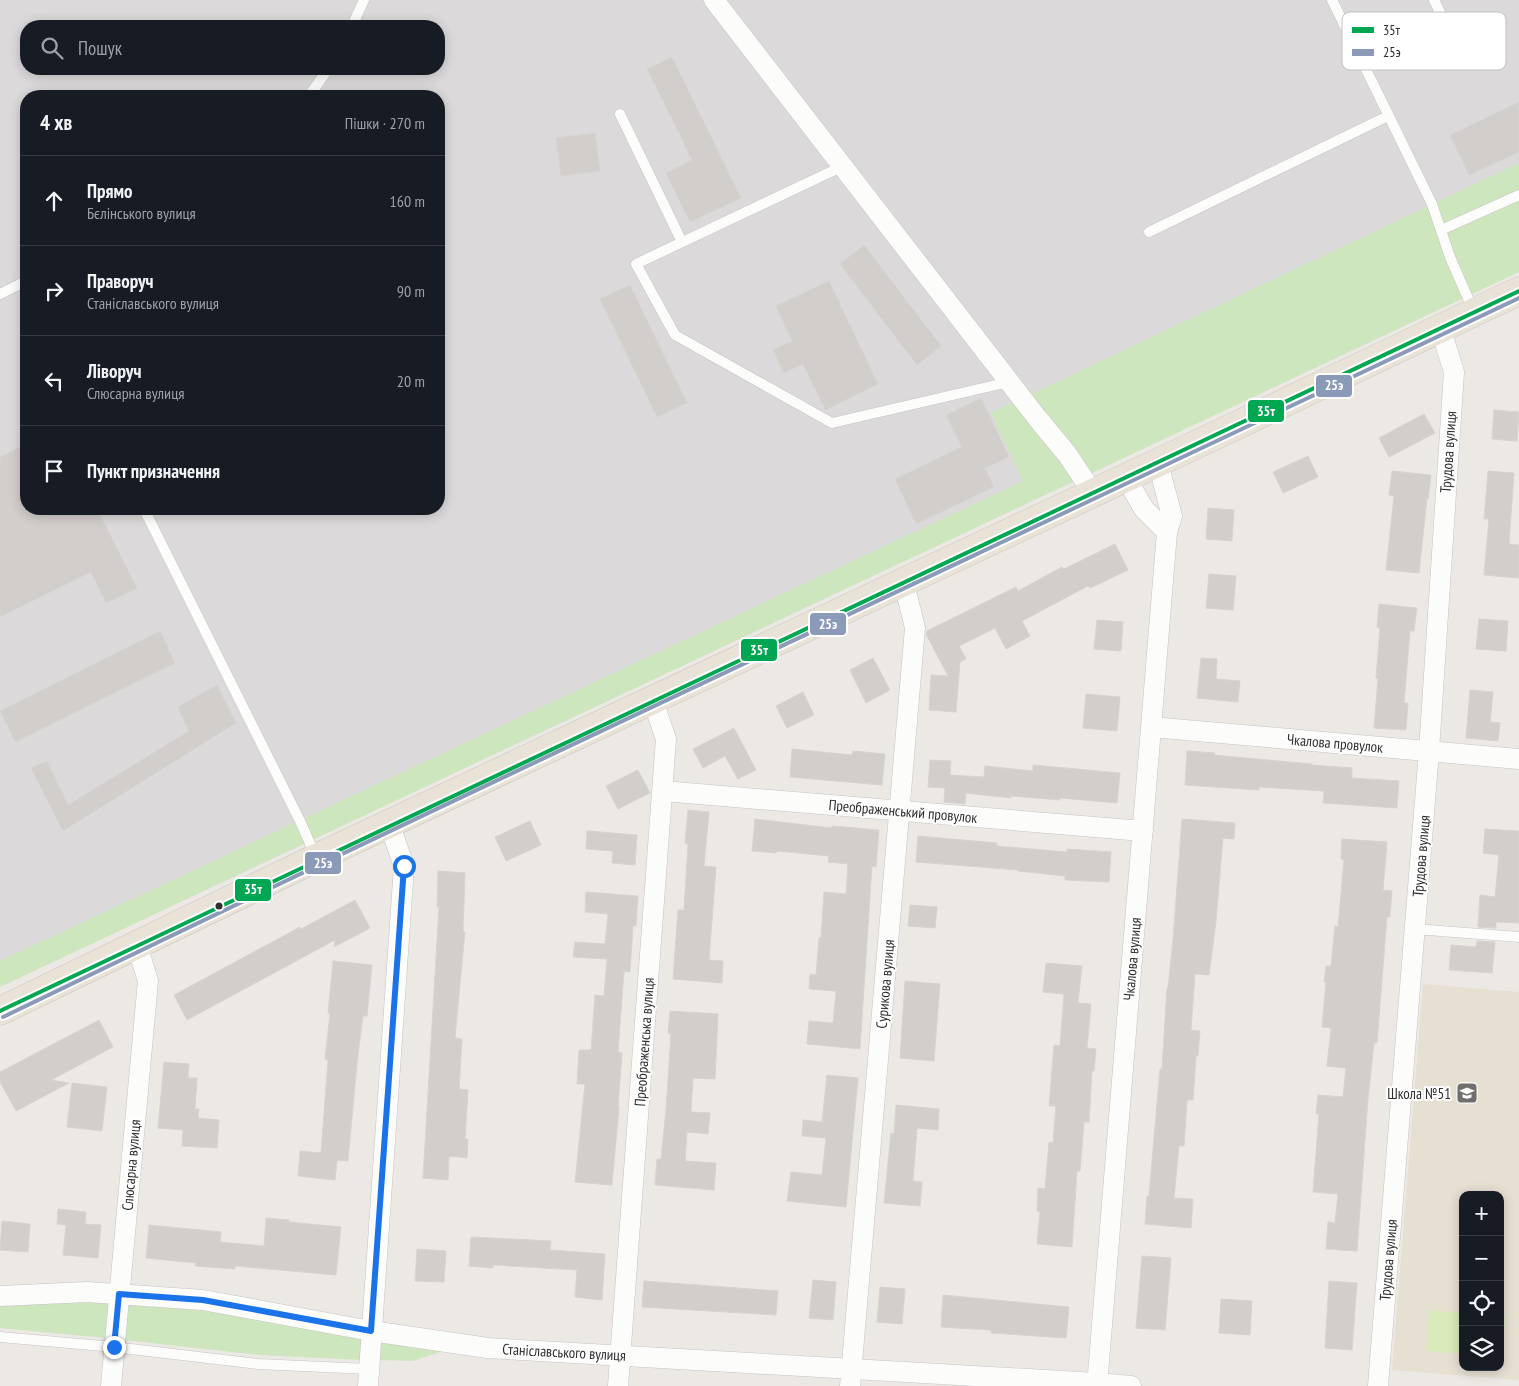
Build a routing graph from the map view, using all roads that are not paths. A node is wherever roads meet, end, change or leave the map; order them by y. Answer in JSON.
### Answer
{"nodes":[{"id":1,"x":364,"y":0,"type":"edge"},
{"id":2,"x":714,"y":0,"type":"edge"},
{"id":3,"x":1332,"y":0,"type":"edge"},
{"id":4,"x":1434,"y":0,"type":"edge"},
{"id":5,"x":1440,"y":12,"type":"edge"},
{"id":6,"x":355,"y":20,"type":"edge"},
{"id":7,"x":1342,"y":21,"type":"edge"},
{"id":8,"x":1366,"y":70,"type":"edge"},
{"id":9,"x":324,"y":75,"type":"edge"},
{"id":10,"x":313,"y":90,"type":"edge"},
{"id":11,"x":620,"y":114,"type":"dead end"},
{"id":12,"x":1388,"y":116,"type":"junction"},
{"id":13,"x":843,"y":166,"type":"junction"},
{"id":14,"x":1519,"y":195,"type":"edge"},
{"id":15,"x":1441,"y":230,"type":"junction"},
{"id":16,"x":1149,"y":232,"type":"dead end"},
{"id":17,"x":682,"y":242,"type":"junction"},
{"id":18,"x":20,"y":284,"type":"edge"},
{"id":19,"x":1519,"y":290,"type":"edge"},
{"id":20,"x":0,"y":294,"type":"edge"},
{"id":21,"x":1474,"y":312,"type":"junction"},
{"id":22,"x":1440,"y":327,"type":"junction"},
{"id":23,"x":1009,"y":382,"type":"junction"},
{"id":24,"x":1158,"y":463,"type":"junction"},
{"id":25,"x":1126,"y":478,"type":"junction"},
{"id":26,"x":1093,"y":493,"type":"junction"},
{"id":27,"x":147,"y":515,"type":"edge"},
{"id":28,"x":1167,"y":532,"type":"junction"},
{"id":29,"x":904,"y":583,"type":"junction"},
{"id":30,"x":653,"y":701,"type":"junction"},
{"id":31,"x":1151,"y":727,"type":"junction"},
{"id":32,"x":1429,"y":751,"type":"junction"},
{"id":33,"x":1519,"y":759,"type":"edge"},
{"id":34,"x":663,"y":791,"type":"junction"},
{"id":35,"x":900,"y":810,"type":"junction"},
{"id":36,"x":390,"y":823,"type":"junction"},
{"id":37,"x":1143,"y":831,"type":"junction"},
{"id":38,"x":316,"y":858,"type":"junction"},
{"id":39,"x":1415,"y":929,"type":"junction"},
{"id":40,"x":1519,"y":937,"type":"edge"},
{"id":41,"x":137,"y":945,"type":"junction"},
{"id":42,"x":0,"y":1011,"type":"edge"},
{"id":43,"x":119,"y":1294,"type":"junction"},
{"id":44,"x":0,"y":1296,"type":"edge"},
{"id":45,"x":371,"y":1331,"type":"junction"},
{"id":46,"x":0,"y":1337,"type":"edge"},
{"id":47,"x":114,"y":1347,"type":"junction"},
{"id":48,"x":620,"y":1355,"type":"junction"},
{"id":49,"x":368,"y":1377,"type":"edge"},
{"id":50,"x":851,"y":1378,"type":"edge"},
{"id":51,"x":1097,"y":1384,"type":"edge"},
{"id":52,"x":111,"y":1386,"type":"edge"},
{"id":53,"x":618,"y":1386,"type":"edge"},
{"id":54,"x":1131,"y":1386,"type":"edge"},
{"id":55,"x":1378,"y":1386,"type":"edge"}],
"edges":[{"from":1,"to":6,"type":"lane"},
{"from":2,"to":13,"type":"street"},
{"from":3,"to":7,"type":"lane"},
{"from":4,"to":5,"type":"lane"},
{"from":8,"to":12,"type":"lane"},
{"from":9,"to":10,"type":"lane"},
{"from":11,"to":17,"type":"lane"},
{"from":12,"to":15,"type":"lane"},
{"from":12,"to":16,"type":"lane"},
{"from":13,"to":17,"type":"lane"},
{"from":13,"to":23,"type":"street"},
{"from":14,"to":15,"type":"lane"},
{"from":15,"to":21,"type":"lane"},
{"from":17,"to":23,"type":"lane"},
{"from":18,"to":20,"type":"lane"},
{"from":19,"to":21,"type":"highway"},
{"from":21,"to":22,"type":"highway"},
{"from":22,"to":24,"type":"highway"},
{"from":22,"to":32,"type":"street","name":"Трудова вулиця"},
{"from":23,"to":26,"type":"street"},
{"from":24,"to":25,"type":"highway"},
{"from":24,"to":28,"type":"street","name":"Чкалова вулиця"},
{"from":25,"to":26,"type":"highway"},
{"from":25,"to":28,"type":"street"},
{"from":26,"to":29,"type":"highway"},
{"from":27,"to":38,"type":"lane"},
{"from":28,"to":31,"type":"street","name":"Чкалова вулиця"},
{"from":29,"to":30,"type":"highway"},
{"from":29,"to":35,"type":"street","name":"Сурикова вулиця"},
{"from":30,"to":34,"type":"street","name":"Преображенська вулиця"},
{"from":30,"to":36,"type":"highway"},
{"from":31,"to":32,"type":"street","name":"Чкалова провулок"},
{"from":31,"to":37,"type":"street","name":"Чкалова вулиця"},
{"from":32,"to":33,"type":"street","name":"Чкалова провулок"},
{"from":32,"to":39,"type":"street","name":"Трудова вулиця"},
{"from":34,"to":35,"type":"street","name":"Преображенський провулок"},
{"from":34,"to":48,"type":"street","name":"Преображенська вулиця"},
{"from":35,"to":37,"type":"street","name":"Преображенський провулок"},
{"from":35,"to":50,"type":"street","name":"Сурикова вулиця"},
{"from":36,"to":38,"type":"highway"},
{"from":36,"to":45,"type":"street"},
{"from":37,"to":51,"type":"street","name":"Чкалова вулиця"},
{"from":38,"to":41,"type":"highway"},
{"from":39,"to":40,"type":"lane"},
{"from":39,"to":55,"type":"street","name":"Трудова вулиця"},
{"from":41,"to":42,"type":"highway"},
{"from":41,"to":43,"type":"street","name":"Слюсарна вулиця"},
{"from":43,"to":44,"type":"street","name":"Станіславського вулиця"},
{"from":43,"to":45,"type":"street","name":"Станіславського вулиця"},
{"from":43,"to":47,"type":"street","name":"Слюсарна вулиця"},
{"from":45,"to":48,"type":"street","name":"Станіславського вулиця"},
{"from":45,"to":49,"type":"street"},
{"from":46,"to":47,"type":"lane"},
{"from":47,"to":49,"type":"lane"},
{"from":47,"to":52,"type":"street","name":"Слюсарна вулиця"},
{"from":48,"to":50,"type":"street","name":"Станіславського вулиця"},
{"from":48,"to":53,"type":"street","name":"Преображенська вулиця"},
{"from":50,"to":51,"type":"street","name":"Станіславського вулиця"},
{"from":51,"to":54,"type":"street","name":"Станіславського вулиця"}]}
